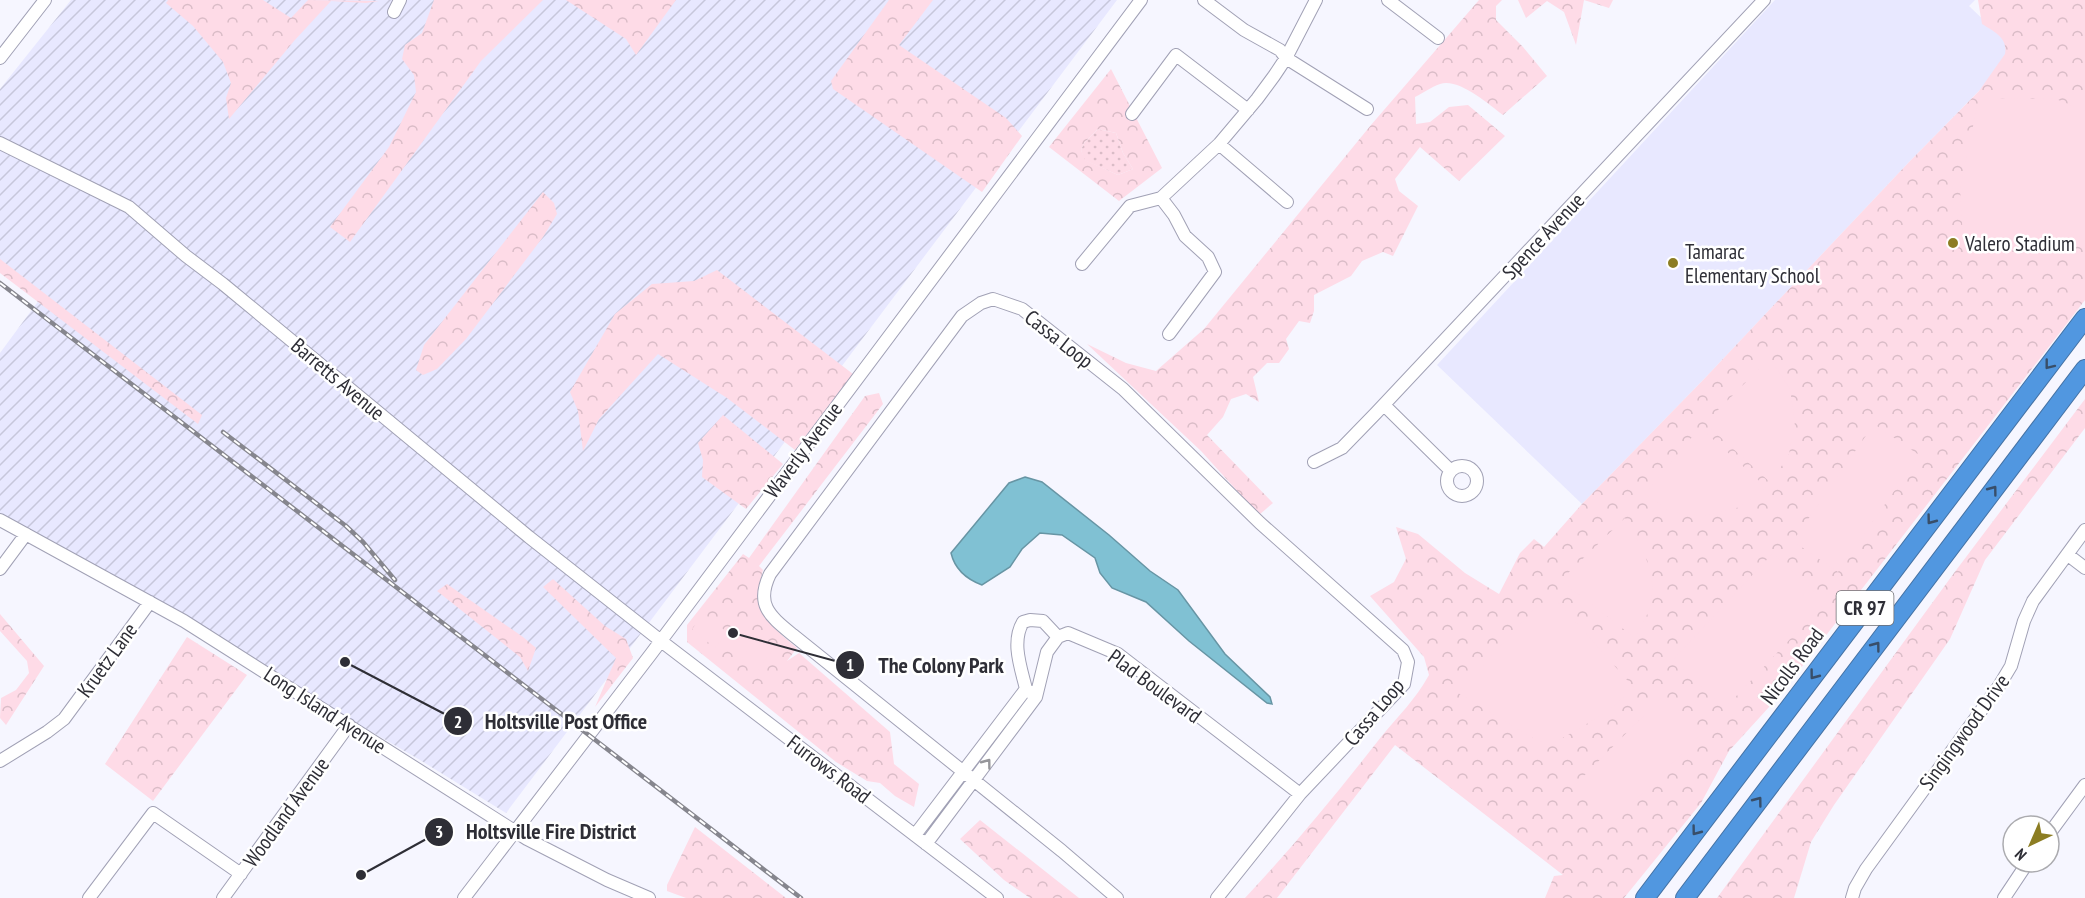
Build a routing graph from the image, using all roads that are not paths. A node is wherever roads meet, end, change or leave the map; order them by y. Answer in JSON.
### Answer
{"nodes":[{"id":1,"x":45,"y":0,"type":"edge"},
{"id":2,"x":400,"y":0,"type":"edge"},
{"id":3,"x":1141,"y":0,"type":"edge"},
{"id":4,"x":1204,"y":0,"type":"edge"},
{"id":5,"x":1316,"y":0,"type":"edge"},
{"id":6,"x":1388,"y":0,"type":"edge"},
{"id":7,"x":1764,"y":0,"type":"edge"},
{"id":8,"x":394,"y":12,"type":"dead end"},
{"id":9,"x":1438,"y":38,"type":"dead end"},
{"id":10,"x":0,"y":58,"type":"edge"},
{"id":11,"x":1286,"y":58,"type":"junction"},
{"id":12,"x":1367,"y":109,"type":"dead end"},
{"id":13,"x":1248,"y":110,"type":"junction"},
{"id":14,"x":1132,"y":114,"type":"dead end"},
{"id":15,"x":0,"y":142,"type":"edge"},
{"id":16,"x":1219,"y":144,"type":"junction"},
{"id":17,"x":1161,"y":198,"type":"junction"},
{"id":18,"x":1287,"y":202,"type":"dead end"},
{"id":19,"x":1082,"y":264,"type":"dead end"},
{"id":20,"x":2085,"y":318,"type":"edge"},
{"id":21,"x":1169,"y":334,"type":"dead end"},
{"id":22,"x":2085,"y":369,"type":"edge"},
{"id":23,"x":1384,"y":405,"type":"junction"},
{"id":24,"x":1314,"y":462,"type":"dead end"},
{"id":25,"x":1451,"y":471,"type":"dead end"},
{"id":26,"x":0,"y":520,"type":"edge"},
{"id":27,"x":2085,"y":530,"type":"edge"},
{"id":28,"x":26,"y":534,"type":"junction"},
{"id":29,"x":2068,"y":555,"type":"junction"},
{"id":30,"x":2085,"y":568,"type":"edge"},
{"id":31,"x":0,"y":569,"type":"edge"},
{"id":32,"x":150,"y":602,"type":"junction"},
{"id":33,"x":1058,"y":637,"type":"junction"},
{"id":34,"x":661,"y":641,"type":"junction"},
{"id":35,"x":1031,"y":693,"type":"junction"},
{"id":36,"x":349,"y":725,"type":"junction"},
{"id":37,"x":0,"y":762,"type":"edge"},
{"id":38,"x":963,"y":772,"type":"junction"},
{"id":39,"x":974,"y":781,"type":"junction"},
{"id":40,"x":2085,"y":785,"type":"edge"},
{"id":41,"x":1300,"y":794,"type":"junction"},
{"id":42,"x":2061,"y":818,"type":"edge"},
{"id":43,"x":515,"y":831,"type":"junction"},
{"id":44,"x":915,"y":835,"type":"junction"},
{"id":45,"x":926,"y":843,"type":"junction"},
{"id":46,"x":241,"y":874,"type":"junction"},
{"id":47,"x":2020,"y":874,"type":"edge"},
{"id":48,"x":1647,"y":895,"type":"edge"},
{"id":49,"x":89,"y":898,"type":"edge"},
{"id":50,"x":223,"y":898,"type":"edge"},
{"id":51,"x":464,"y":898,"type":"edge"},
{"id":52,"x":649,"y":898,"type":"edge"},
{"id":53,"x":998,"y":898,"type":"edge"},
{"id":54,"x":1117,"y":898,"type":"edge"},
{"id":55,"x":1217,"y":898,"type":"edge"},
{"id":56,"x":1685,"y":898,"type":"edge"},
{"id":57,"x":1852,"y":898,"type":"edge"},
{"id":58,"x":2004,"y":898,"type":"edge"}],
"edges":[{"from":1,"to":10,"type":"street"},
{"from":2,"to":8,"type":"street"},
{"from":3,"to":34,"type":"street","name":"Waverly Avenue"},
{"from":4,"to":11,"type":"street"},
{"from":5,"to":11,"type":"street"},
{"from":6,"to":9,"type":"street"},
{"from":7,"to":23,"type":"street","name":"Spence Avenue"},
{"from":11,"to":12,"type":"street"},
{"from":11,"to":13,"type":"street"},
{"from":13,"to":14,"type":"street"},
{"from":13,"to":16,"type":"street"},
{"from":15,"to":34,"type":"street","name":"Barretts Avenue"},
{"from":16,"to":17,"type":"street"},
{"from":16,"to":18,"type":"street"},
{"from":17,"to":19,"type":"street"},
{"from":17,"to":21,"type":"street"},
{"from":20,"to":48,"type":"highway","name":"Nicolls Road","number":"CR 97","one_way":true},
{"from":56,"to":22,"type":"highway","number":"CR 97","one_way":true},
{"from":23,"to":24,"type":"street","name":"Spence Avenue"},
{"from":23,"to":25,"type":"street"},
{"from":26,"to":28,"type":"street","name":"Long Island Avenue"},
{"from":27,"to":29,"type":"street","name":"Singingwood Drive"},
{"from":28,"to":31,"type":"street"},
{"from":28,"to":32,"type":"street","name":"Long Island Avenue"},
{"from":29,"to":30,"type":"street"},
{"from":29,"to":57,"type":"street","name":"Singingwood Drive"},
{"from":32,"to":36,"type":"street","name":"Long Island Avenue"},
{"from":32,"to":37,"type":"street","name":"Kruetz Lane"},
{"from":33,"to":35,"type":"street"},
{"from":33,"to":35,"type":"street"},
{"from":33,"to":41,"type":"street","name":"Plad Boulevard"},
{"from":34,"to":43,"type":"street","name":"Waverly Avenue"},
{"from":34,"to":44,"type":"street","name":"Furrows Road"},
{"from":35,"to":38,"type":"street"},
{"from":39,"to":35,"type":"street","one_way":true},
{"from":36,"to":43,"type":"street","name":"Long Island Avenue"},
{"from":36,"to":46,"type":"street","name":"Woodland Avenue"},
{"from":38,"to":39,"type":"street","name":"Cassa Loop"},
{"from":38,"to":41,"type":"street","name":"Cassa Loop"},
{"from":38,"to":44,"type":"street"},
{"from":39,"to":45,"type":"street"},
{"from":39,"to":54,"type":"street","name":"Cassa Loop"},
{"from":40,"to":42,"type":"street"},
{"from":41,"to":55,"type":"street","name":"Cassa Loop"},
{"from":43,"to":51,"type":"street","name":"Waverly Avenue"},
{"from":43,"to":52,"type":"street","name":"Long Island Avenue"},
{"from":44,"to":45,"type":"street","name":"Furrows Road"},
{"from":45,"to":53,"type":"street","name":"Furrows Road"},
{"from":46,"to":49,"type":"street"},
{"from":46,"to":50,"type":"street","name":"Woodland Avenue"},
{"from":47,"to":58,"type":"street"}]}
